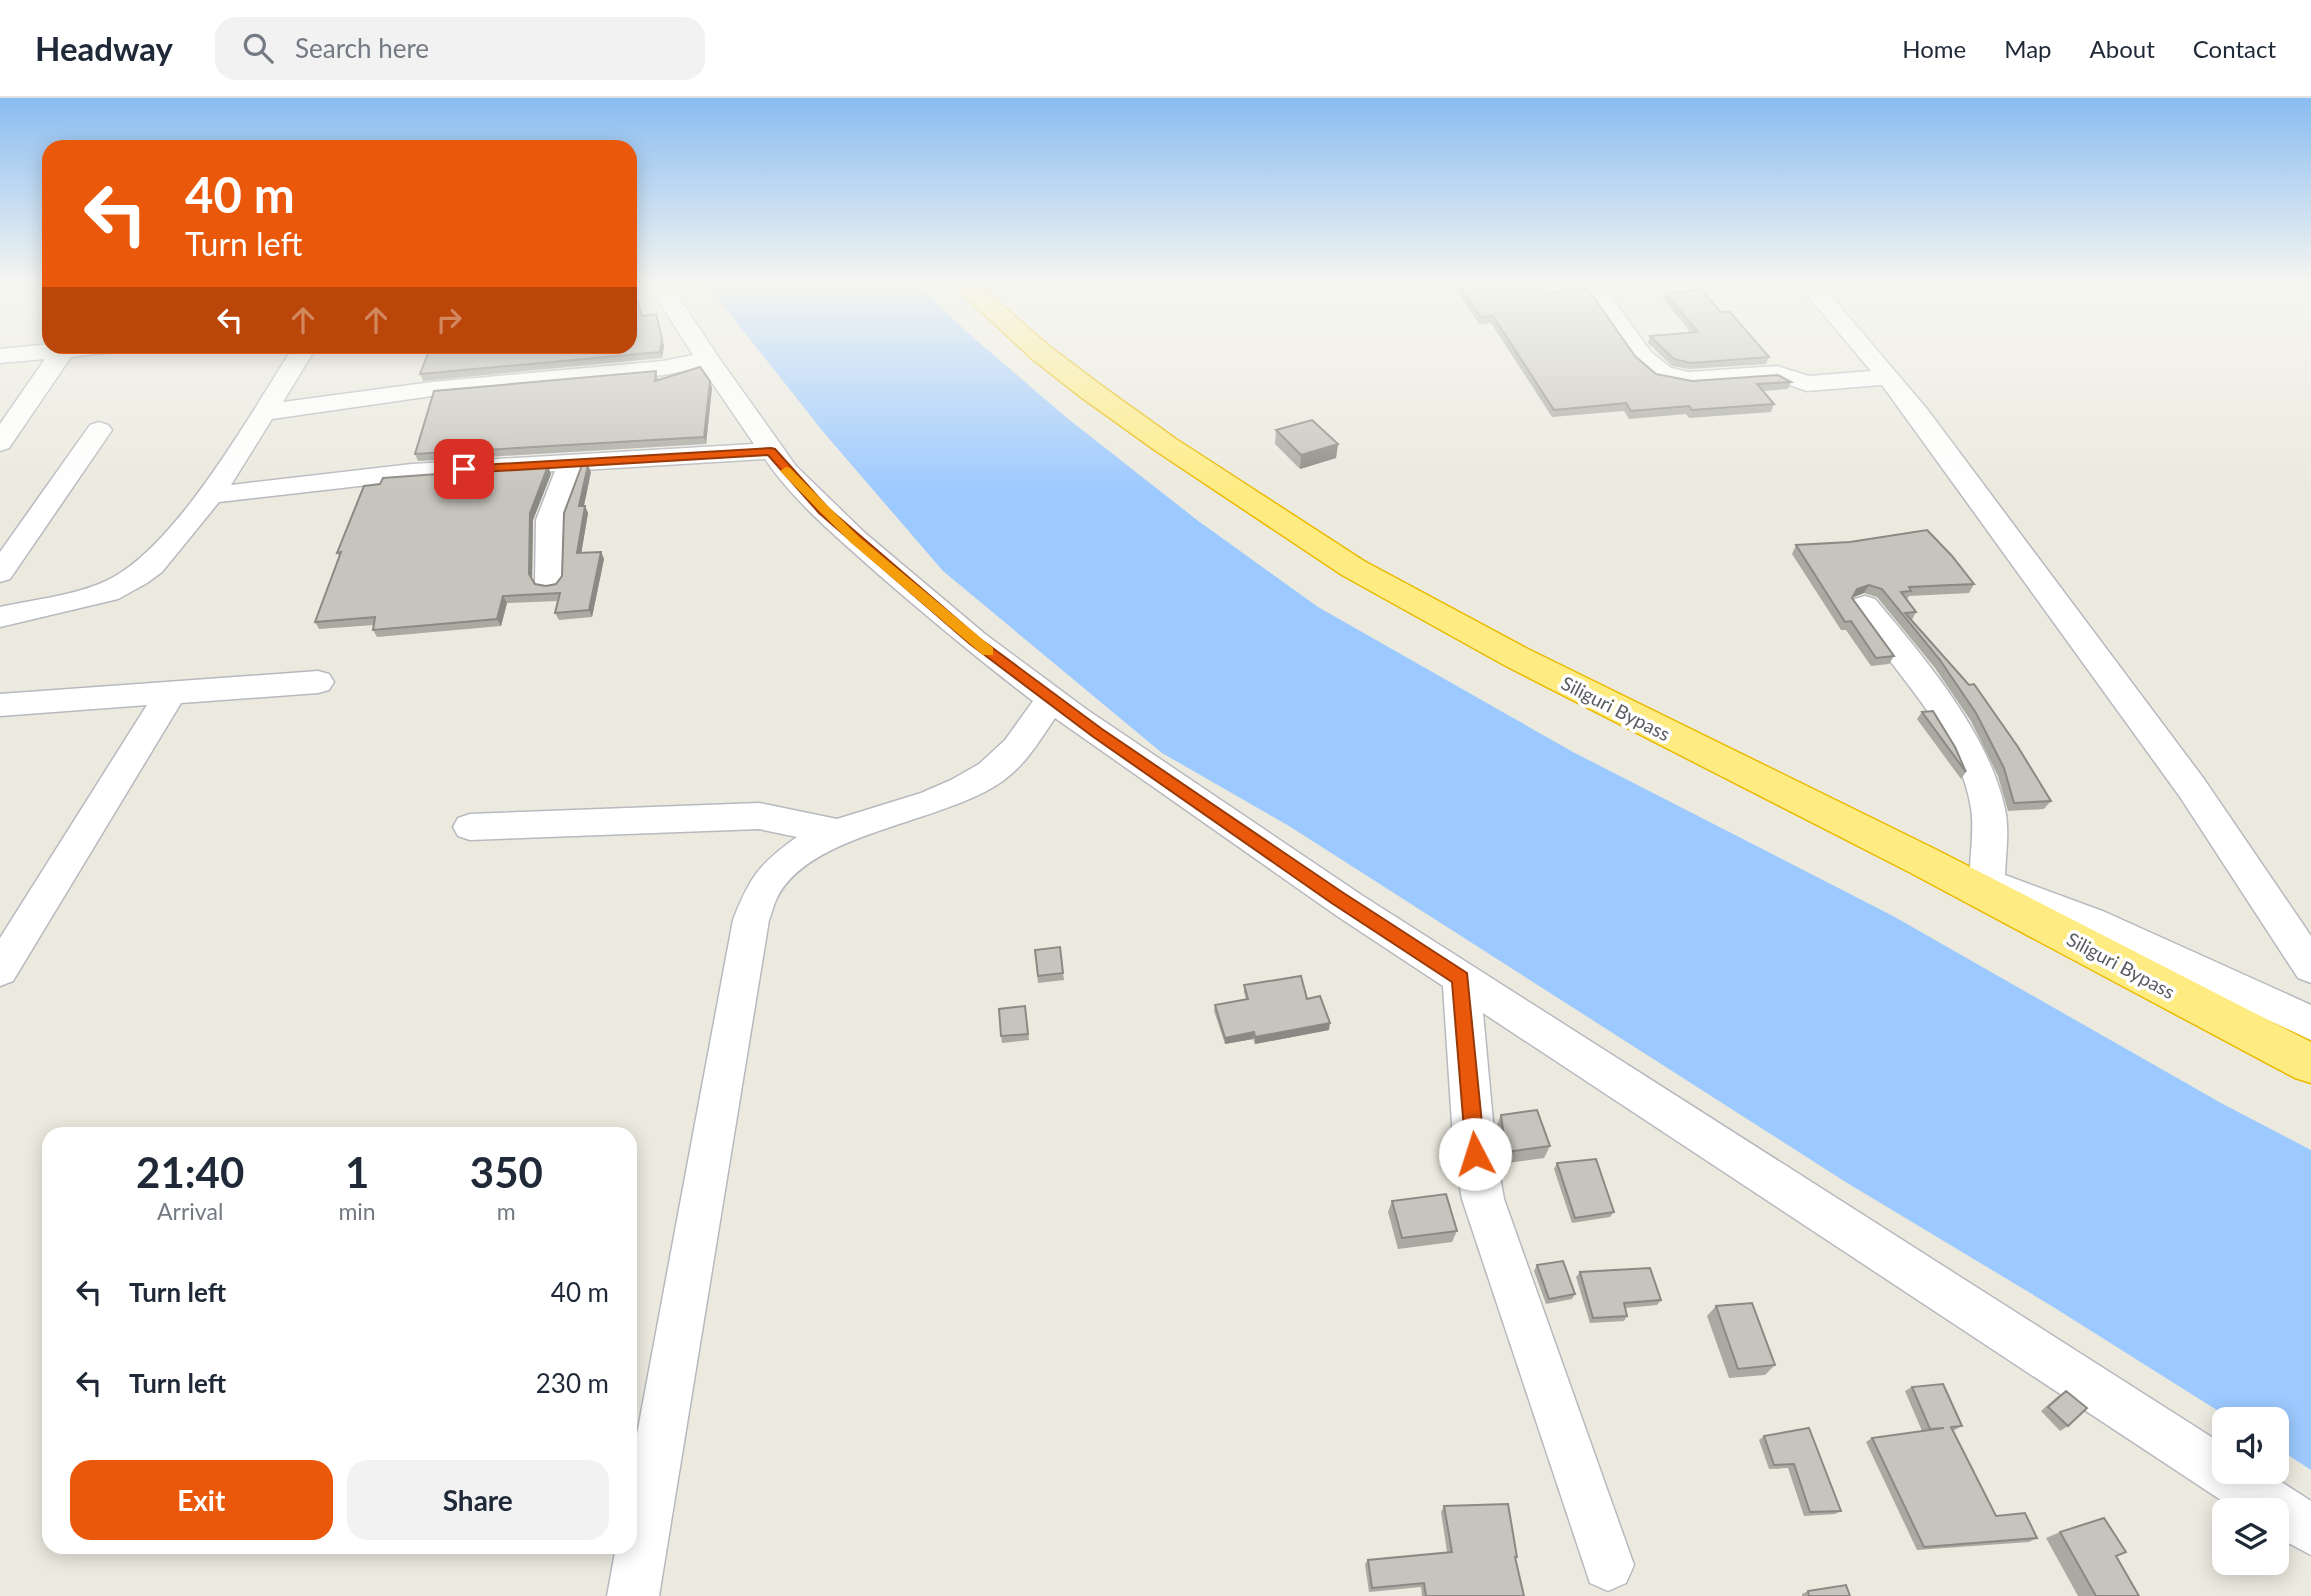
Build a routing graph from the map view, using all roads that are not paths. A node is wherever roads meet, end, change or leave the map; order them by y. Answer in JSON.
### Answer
{"nodes":[{"id":1,"x":26,"y":354,"type":"edge"},
{"id":2,"x":61,"y":354,"type":"edge"},
{"id":3,"x":301,"y":354,"type":"edge"},
{"id":4,"x":704,"y":354,"type":"edge"},
{"id":5,"x":1042,"y":354,"type":"edge"},
{"id":6,"x":1641,"y":354,"type":"edge"},
{"id":7,"x":1869,"y":354,"type":"edge"},
{"id":8,"x":0,"y":356,"type":"edge"},
{"id":9,"x":708,"y":360,"type":"junction"},
{"id":10,"x":1889,"y":377,"type":"junction"},
{"id":11,"x":266,"y":412,"type":"junction"},
{"id":12,"x":99,"y":430,"type":"dead end"},
{"id":13,"x":0,"y":443,"type":"edge"},
{"id":14,"x":771,"y":451,"type":"junction"},
{"id":15,"x":572,"y":463,"type":"junction"},
{"id":16,"x":211,"y":495,"type":"junction"},
{"id":17,"x":0,"y":573,"type":"edge"},
{"id":18,"x":549,"y":582,"type":"edge"},
{"id":19,"x":1865,"y":606,"type":"dead end"},
{"id":20,"x":0,"y":617,"type":"edge"},
{"id":21,"x":318,"y":682,"type":"dead end"},
{"id":22,"x":171,"y":693,"type":"junction"},
{"id":23,"x":1051,"y":699,"type":"junction"},
{"id":24,"x":0,"y":705,"type":"edge"},
{"id":25,"x":470,"y":827,"type":"dead end"},
{"id":26,"x":841,"y":833,"type":"junction"},
{"id":27,"x":1923,"y":862,"type":"junction"},
{"id":28,"x":1987,"y":883,"type":"junction"},
{"id":29,"x":2311,"y":967,"type":"edge"},
{"id":30,"x":0,"y":970,"type":"edge"},
{"id":31,"x":1461,"y":978,"type":"junction"},
{"id":32,"x":2311,"y":1023,"type":"edge"},
{"id":33,"x":2311,"y":1064,"type":"edge"},
{"id":34,"x":2311,"y":1530,"type":"edge"},
{"id":35,"x":1608,"y":1565,"type":"dead end"},
{"id":36,"x":633,"y":1596,"type":"edge"}],
"edges":[{"from":1,"to":8,"type":"street"},
{"from":2,"to":13,"type":"street"},
{"from":3,"to":11,"type":"street"},
{"from":4,"to":9,"type":"street"},
{"from":5,"to":27,"type":"highway","name":"Siliguri Bypass"},
{"from":6,"to":10,"type":"street"},
{"from":7,"to":10,"type":"street"},
{"from":9,"to":11,"type":"street"},
{"from":9,"to":14,"type":"street"},
{"from":10,"to":29,"type":"street"},
{"from":11,"to":16,"type":"street"},
{"from":12,"to":17,"type":"street"},
{"from":14,"to":15,"type":"street"},
{"from":14,"to":23,"type":"street"},
{"from":15,"to":16,"type":"street"},
{"from":15,"to":18,"type":"street"},
{"from":16,"to":20,"type":"street"},
{"from":19,"to":28,"type":"street"},
{"from":21,"to":22,"type":"street"},
{"from":22,"to":24,"type":"street"},
{"from":22,"to":30,"type":"street"},
{"from":23,"to":26,"type":"street"},
{"from":23,"to":31,"type":"street"},
{"from":25,"to":26,"type":"street"},
{"from":26,"to":36,"type":"street"},
{"from":27,"to":28,"type":"street"},
{"from":27,"to":33,"type":"highway","name":"Siliguri Bypass"},
{"from":28,"to":32,"type":"street"},
{"from":31,"to":34,"type":"street"},
{"from":31,"to":35,"type":"street"}]}
